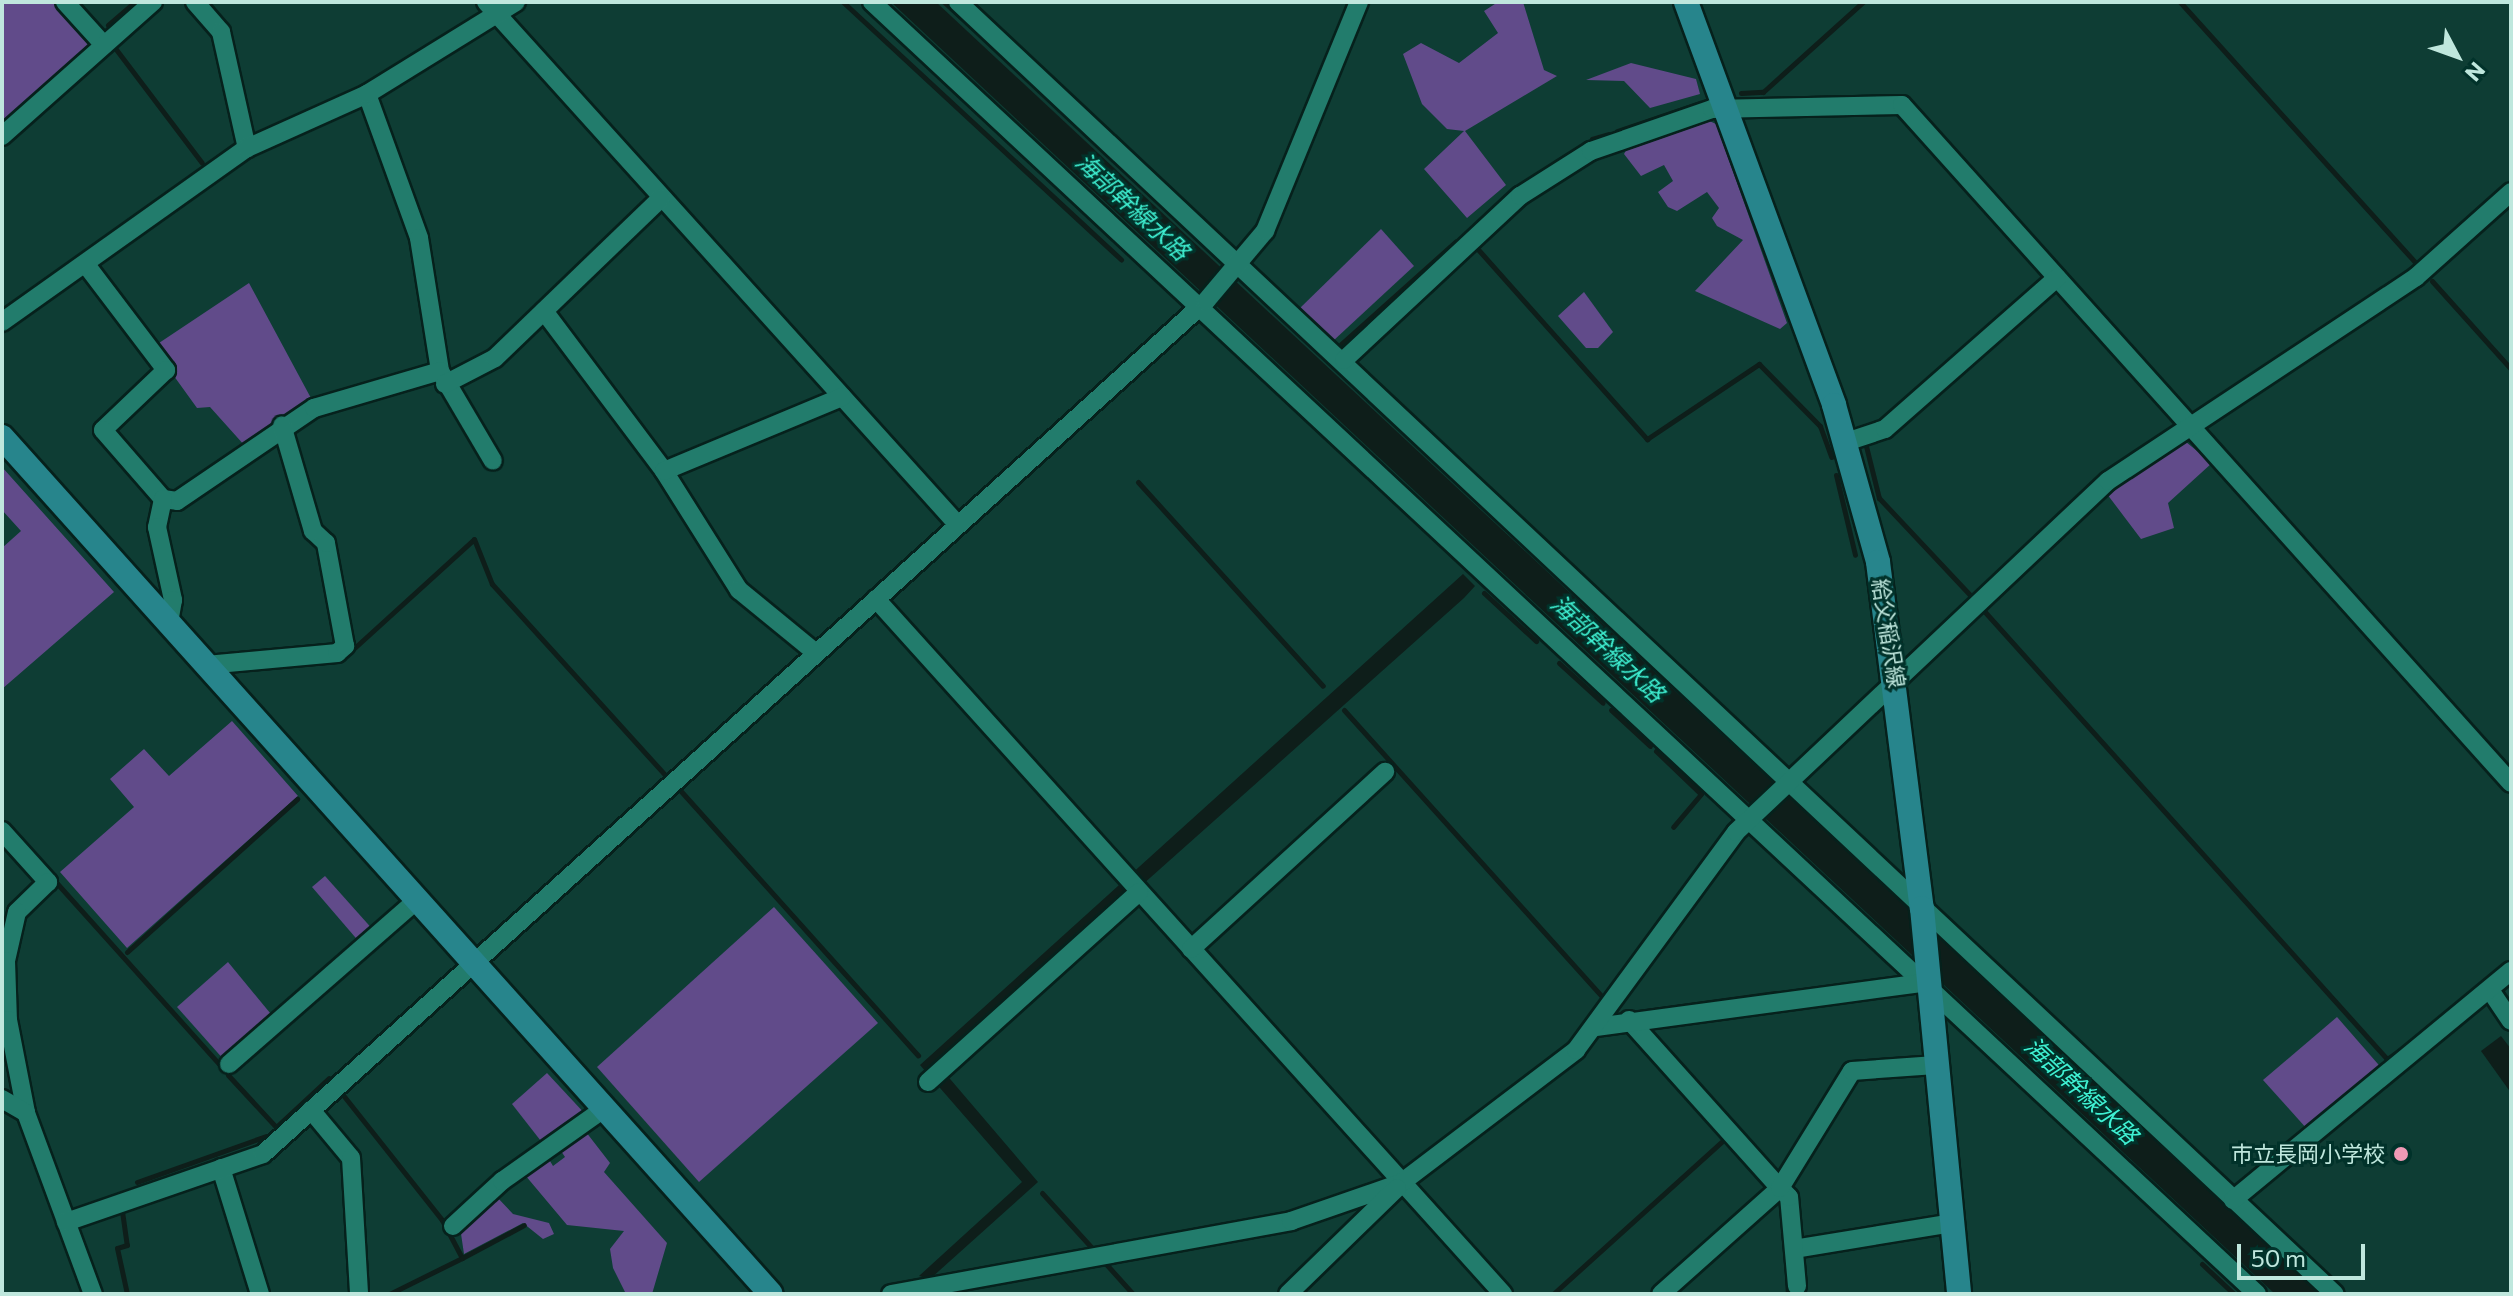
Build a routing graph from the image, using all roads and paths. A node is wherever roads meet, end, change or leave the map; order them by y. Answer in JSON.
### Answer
{"nodes":[{"id":1,"x":65,"y":2,"type":"edge"},
{"id":2,"x":153,"y":2,"type":"edge"},
{"id":3,"x":195,"y":2,"type":"edge"},
{"id":4,"x":486,"y":2,"type":"edge"},
{"id":5,"x":516,"y":2,"type":"edge"},
{"id":6,"x":872,"y":2,"type":"edge"},
{"id":7,"x":958,"y":2,"type":"edge"},
{"id":8,"x":1359,"y":2,"type":"edge"},
{"id":9,"x":1686,"y":2,"type":"edge"},
{"id":10,"x":499,"y":17,"type":"junction"},
{"id":11,"x":104,"y":45,"type":"junction"},
{"id":12,"x":367,"y":94,"type":"junction"},
{"id":13,"x":1726,"y":109,"type":"junction"},
{"id":14,"x":2,"y":136,"type":"edge"},
{"id":15,"x":247,"y":148,"type":"junction"},
{"id":16,"x":2511,"y":192,"type":"edge"},
{"id":17,"x":661,"y":198,"type":"junction"},
{"id":18,"x":1240,"y":265,"type":"junction"},
{"id":19,"x":87,"y":266,"type":"junction"},
{"id":20,"x":2057,"y":278,"type":"junction"},
{"id":21,"x":1203,"y":303,"type":"junction"},
{"id":22,"x":544,"y":311,"type":"junction"},
{"id":23,"x":2,"y":322,"type":"edge"},
{"id":24,"x":1344,"y":360,"type":"junction"},
{"id":25,"x":443,"y":377,"type":"junction"},
{"id":26,"x":842,"y":397,"type":"junction"},
{"id":27,"x":282,"y":425,"type":"junction"},
{"id":28,"x":2190,"y":427,"type":"junction"},
{"id":29,"x":2,"y":437,"type":"edge"},
{"id":30,"x":1846,"y":442,"type":"junction"},
{"id":31,"x":493,"y":461,"type":"dead end"},
{"id":32,"x":664,"y":471,"type":"junction"},
{"id":33,"x":163,"y":499,"type":"junction"},
{"id":34,"x":958,"y":525,"type":"junction"},
{"id":35,"x":876,"y":599,"type":"junction"},
{"id":36,"x":169,"y":623,"type":"junction"},
{"id":37,"x":816,"y":653,"type":"junction"},
{"id":38,"x":206,"y":665,"type":"junction"},
{"id":39,"x":1896,"y":676,"type":"junction"},
{"id":40,"x":1385,"y":772,"type":"dead end"},
{"id":41,"x":1784,"y":782,"type":"junction"},
{"id":42,"x":2511,"y":783,"type":"edge"},
{"id":43,"x":1750,"y":817,"type":"junction"},
{"id":44,"x":2,"y":831,"type":"edge"},
{"id":45,"x":1134,"y":886,"type":"junction"},
{"id":46,"x":418,"y":899,"type":"junction"},
{"id":47,"x":1922,"y":913,"type":"junction"},
{"id":48,"x":1191,"y":949,"type":"junction"},
{"id":49,"x":474,"y":962,"type":"junction"},
{"id":50,"x":2511,"y":971,"type":"edge"},
{"id":51,"x":1926,"y":983,"type":"junction"},
{"id":52,"x":2490,"y":990,"type":"junction"},
{"id":53,"x":1629,"y":1020,"type":"junction"},
{"id":54,"x":2511,"y":1021,"type":"edge"},
{"id":55,"x":1596,"y":1027,"type":"junction"},
{"id":56,"x":229,"y":1064,"type":"dead end"},
{"id":57,"x":1936,"y":1065,"type":"junction"},
{"id":58,"x":934,"y":1077,"type":"dead end"},
{"id":59,"x":2,"y":1099,"type":"edge"},
{"id":60,"x":605,"y":1108,"type":"junction"},
{"id":61,"x":311,"y":1110,"type":"junction"},
{"id":62,"x":26,"y":1113,"type":"junction"},
{"id":63,"x":221,"y":1168,"type":"junction"},
{"id":64,"x":1401,"y":1183,"type":"junction"},
{"id":65,"x":1780,"y":1188,"type":"junction"},
{"id":66,"x":2233,"y":1200,"type":"junction"},
{"id":67,"x":66,"y":1222,"type":"junction"},
{"id":68,"x":1952,"y":1223,"type":"junction"},
{"id":69,"x":453,"y":1226,"type":"dead end"},
{"id":70,"x":1794,"y":1249,"type":"junction"},
{"id":71,"x":1797,"y":1286,"type":"dead end"},
{"id":72,"x":93,"y":1294,"type":"edge"},
{"id":73,"x":260,"y":1294,"type":"edge"},
{"id":74,"x":359,"y":1294,"type":"edge"},
{"id":75,"x":771,"y":1294,"type":"edge"},
{"id":76,"x":891,"y":1294,"type":"edge"},
{"id":77,"x":1288,"y":1294,"type":"edge"},
{"id":78,"x":1503,"y":1294,"type":"edge"},
{"id":79,"x":1661,"y":1294,"type":"edge"},
{"id":80,"x":1959,"y":1294,"type":"edge"},
{"id":81,"x":2257,"y":1294,"type":"edge"},
{"id":82,"x":2335,"y":1294,"type":"edge"}],
"edges":[{"from":1,"to":11,"type":"street"},
{"from":2,"to":11,"type":"street"},
{"from":3,"to":15,"type":"street"},
{"from":4,"to":10,"type":"street"},
{"from":5,"to":10,"type":"street"},
{"from":6,"to":21,"type":"street"},
{"from":7,"to":18,"type":"street"},
{"from":8,"to":18,"type":"street"},
{"from":9,"to":13,"type":"main road","name":"給父稲沢線"},
{"from":10,"to":12,"type":"street"},
{"from":10,"to":17,"type":"street"},
{"from":11,"to":14,"type":"street"},
{"from":12,"to":15,"type":"street"},
{"from":12,"to":25,"type":"street"},
{"from":13,"to":20,"type":"street"},
{"from":13,"to":24,"type":"street"},
{"from":13,"to":30,"type":"main road","name":"給父稲沢線"},
{"from":15,"to":19,"type":"street"},
{"from":16,"to":28,"type":"street"},
{"from":17,"to":22,"type":"street"},
{"from":17,"to":26,"type":"street"},
{"from":18,"to":21,"type":"street"},
{"from":18,"to":24,"type":"street"},
{"from":19,"to":23,"type":"street"},
{"from":19,"to":33,"type":"street"},
{"from":20,"to":28,"type":"street"},
{"from":20,"to":30,"type":"street"},
{"from":21,"to":34,"type":"street"},
{"from":21,"to":43,"type":"street"},
{"from":22,"to":25,"type":"street"},
{"from":22,"to":32,"type":"street"},
{"from":24,"to":41,"type":"street"},
{"from":25,"to":27,"type":"street"},
{"from":25,"to":31,"type":"street"},
{"from":26,"to":32,"type":"street"},
{"from":26,"to":34,"type":"street"},
{"from":27,"to":33,"type":"street"},
{"from":27,"to":38,"type":"street"},
{"from":28,"to":39,"type":"street"},
{"from":28,"to":42,"type":"street"},
{"from":29,"to":36,"type":"main road"},
{"from":30,"to":39,"type":"main road","name":"給父稲沢線"},
{"from":32,"to":37,"type":"street"},
{"from":33,"to":36,"type":"street"},
{"from":34,"to":35,"type":"street"},
{"from":35,"to":37,"type":"street"},
{"from":35,"to":45,"type":"street"},
{"from":36,"to":38,"type":"main road"},
{"from":37,"to":49,"type":"street"},
{"from":38,"to":46,"type":"main road"},
{"from":39,"to":41,"type":"street"},
{"from":39,"to":47,"type":"main road","name":"給父稲沢線"},
{"from":40,"to":48,"type":"street"},
{"from":41,"to":43,"type":"street"},
{"from":41,"to":47,"type":"street"},
{"from":43,"to":51,"type":"street"},
{"from":43,"to":55,"type":"street"},
{"from":44,"to":62,"type":"street"},
{"from":45,"to":48,"type":"street"},
{"from":45,"to":58,"type":"street"},
{"from":46,"to":49,"type":"main road"},
{"from":46,"to":56,"type":"street"},
{"from":47,"to":51,"type":"main road","name":"給父稲沢線"},
{"from":47,"to":66,"type":"street"},
{"from":48,"to":64,"type":"street"},
{"from":49,"to":60,"type":"main road"},
{"from":49,"to":61,"type":"street"},
{"from":50,"to":52,"type":"street"},
{"from":51,"to":53,"type":"street"},
{"from":51,"to":57,"type":"main road","name":"給父稲沢線"},
{"from":51,"to":81,"type":"street"},
{"from":52,"to":54,"type":"street"},
{"from":52,"to":66,"type":"street"},
{"from":53,"to":55,"type":"street"},
{"from":53,"to":65,"type":"street"},
{"from":55,"to":64,"type":"street"},
{"from":57,"to":65,"type":"street"},
{"from":57,"to":68,"type":"main road","name":"給父稲沢線"},
{"from":59,"to":62,"type":"street"},
{"from":60,"to":69,"type":"street"},
{"from":60,"to":75,"type":"main road"},
{"from":61,"to":63,"type":"street"},
{"from":61,"to":74,"type":"street"},
{"from":62,"to":67,"type":"street"},
{"from":63,"to":67,"type":"street"},
{"from":63,"to":73,"type":"street"},
{"from":64,"to":76,"type":"street"},
{"from":64,"to":77,"type":"street"},
{"from":64,"to":78,"type":"street"},
{"from":65,"to":70,"type":"street"},
{"from":65,"to":79,"type":"street"},
{"from":66,"to":82,"type":"street"},
{"from":67,"to":72,"type":"street"},
{"from":68,"to":70,"type":"street"},
{"from":68,"to":80,"type":"main road","name":"給父稲沢線"},
{"from":70,"to":71,"type":"street"}]}
